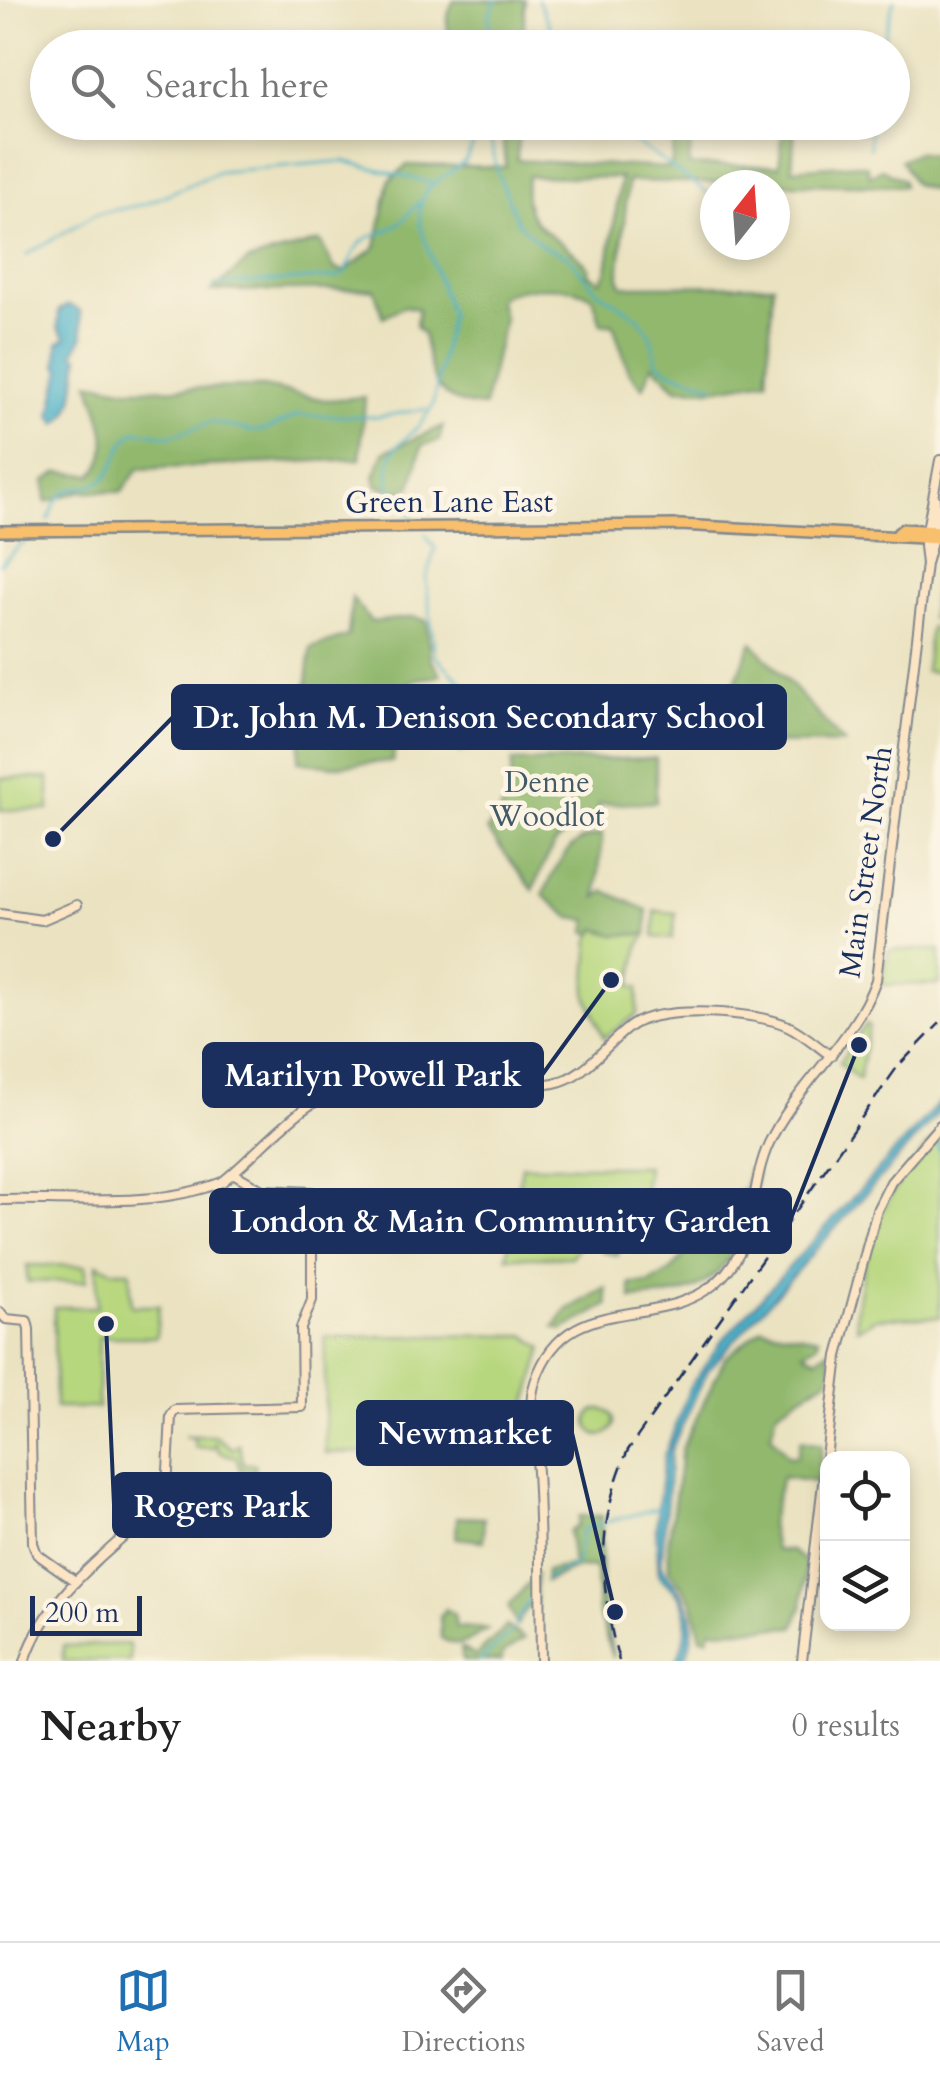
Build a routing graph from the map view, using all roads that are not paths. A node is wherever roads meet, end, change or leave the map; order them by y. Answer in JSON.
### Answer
{"nodes":[{"id":1,"x":940,"y":460,"type":"edge"},
{"id":2,"x":0,"y":532,"type":"edge"},
{"id":3,"x":933,"y":535,"type":"edge"},
{"id":4,"x":78,"y":906,"type":"dead end"},
{"id":5,"x":0,"y":914,"type":"edge"},
{"id":6,"x":831,"y":1056,"type":"junction"},
{"id":7,"x":940,"y":1125,"type":"edge"},
{"id":8,"x":233,"y":1173,"type":"junction"},
{"id":9,"x":0,"y":1200,"type":"edge"},
{"id":10,"x":0,"y":1312,"type":"edge"},
{"id":11,"x":75,"y":1581,"type":"junction"},
{"id":12,"x":25,"y":1661,"type":"edge"},
{"id":13,"x":541,"y":1661,"type":"edge"},
{"id":14,"x":802,"y":1661,"type":"edge"}],
"edges":[{"from":1,"to":3,"type":"street","name":"Main Street North"},
{"from":2,"to":3,"type":"main road","name":"Green Lane East"},
{"from":3,"to":6,"type":"street","name":"Main Street North"},
{"from":4,"to":5,"type":"street"},
{"from":6,"to":8,"type":"street"},
{"from":6,"to":13,"type":"street","name":"Main Street North"},
{"from":7,"to":14,"type":"street"},
{"from":8,"to":9,"type":"street"},
{"from":8,"to":11,"type":"street"},
{"from":10,"to":11,"type":"street"},
{"from":11,"to":12,"type":"street"}]}
